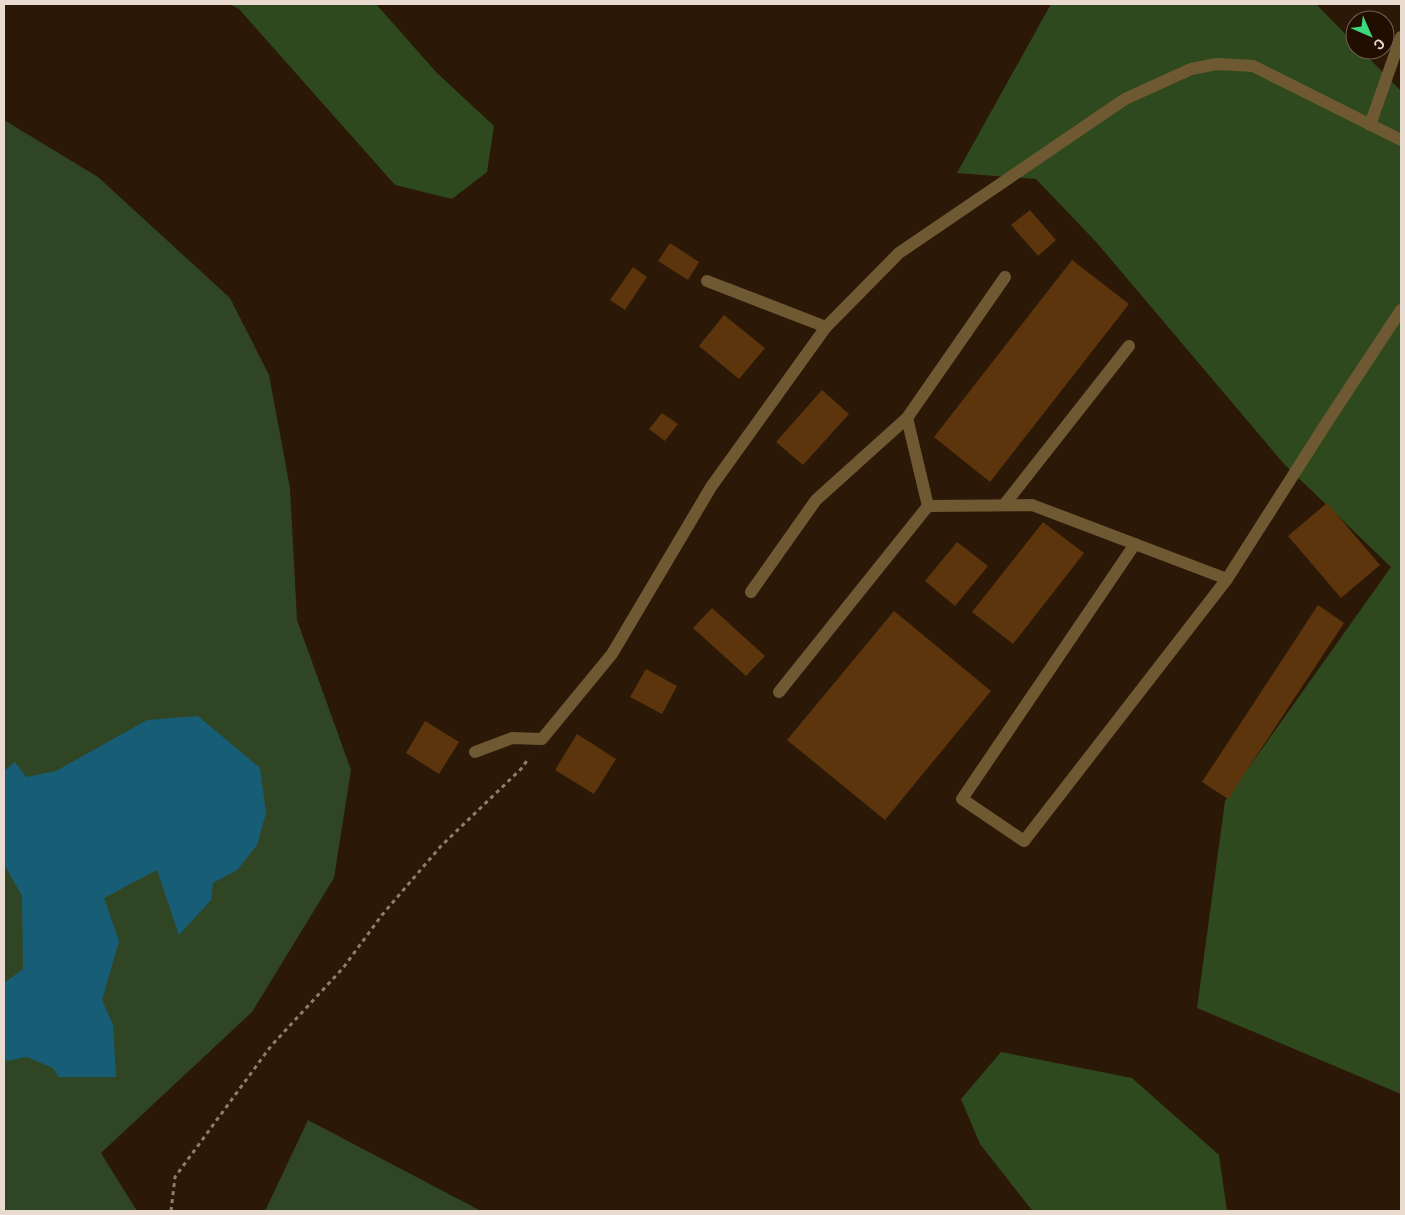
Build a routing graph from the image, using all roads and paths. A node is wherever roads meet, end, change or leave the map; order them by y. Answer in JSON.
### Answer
{"nodes":[{"id":1,"x":1401,"y":37,"type":"edge"},
{"id":2,"x":1370,"y":125,"type":"junction"},
{"id":3,"x":1401,"y":140,"type":"edge"},
{"id":4,"x":1005,"y":277,"type":"dead end"},
{"id":5,"x":707,"y":281,"type":"dead end"},
{"id":6,"x":1401,"y":310,"type":"edge"},
{"id":7,"x":826,"y":327,"type":"junction"},
{"id":8,"x":1129,"y":346,"type":"dead end"},
{"id":9,"x":907,"y":418,"type":"junction"},
{"id":10,"x":1004,"y":505,"type":"junction"},
{"id":11,"x":928,"y":506,"type":"junction"},
{"id":12,"x":1135,"y":544,"type":"junction"},
{"id":13,"x":1227,"y":579,"type":"junction"},
{"id":14,"x":751,"y":592,"type":"dead end"},
{"id":15,"x":779,"y":692,"type":"dead end"},
{"id":16,"x":542,"y":739,"type":"junction"},
{"id":17,"x":475,"y":752,"type":"dead end"},
{"id":18,"x":171,"y":1211,"type":"edge"}],
"edges":[{"from":1,"to":2,"type":"lane"},
{"from":2,"to":3,"type":"lane"},
{"from":2,"to":7,"type":"lane"},
{"from":4,"to":9,"type":"lane"},
{"from":5,"to":7,"type":"lane"},
{"from":6,"to":13,"type":"lane"},
{"from":7,"to":16,"type":"lane"},
{"from":8,"to":10,"type":"lane"},
{"from":9,"to":11,"type":"lane"},
{"from":9,"to":14,"type":"lane"},
{"from":10,"to":11,"type":"lane"},
{"from":10,"to":12,"type":"lane"},
{"from":11,"to":15,"type":"lane"},
{"from":12,"to":13,"type":"lane"},
{"from":12,"to":13,"type":"lane"},
{"from":16,"to":17,"type":"lane"},
{"from":16,"to":18,"type":"path"}]}
